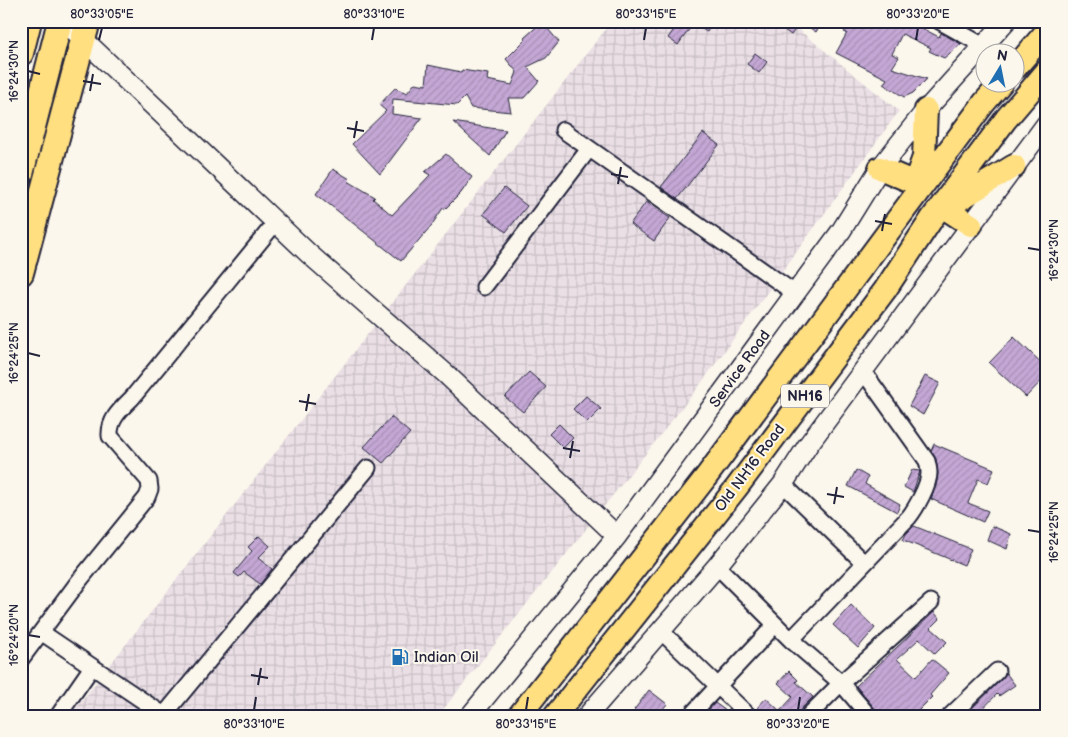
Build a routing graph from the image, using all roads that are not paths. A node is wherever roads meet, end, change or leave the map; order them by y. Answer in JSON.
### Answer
{"nodes":[{"id":1,"x":29,"y":21,"type":"edge"},
{"id":2,"x":939,"y":21,"type":"edge"},
{"id":3,"x":1006,"y":21,"type":"edge"},
{"id":4,"x":60,"y":24,"type":"edge"},
{"id":5,"x":86,"y":31,"type":"edge"},
{"id":6,"x":1047,"y":31,"type":"edge"},
{"id":7,"x":977,"y":42,"type":"edge"},
{"id":8,"x":988,"y":42,"type":"edge"},
{"id":9,"x":21,"y":53,"type":"edge"},
{"id":10,"x":976,"y":55,"type":"edge"},
{"id":11,"x":1026,"y":55,"type":"edge"},
{"id":12,"x":1047,"y":71,"type":"edge"},
{"id":13,"x":993,"y":92,"type":"edge"},
{"id":14,"x":926,"y":110,"type":"junction"},
{"id":15,"x":1047,"y":124,"type":"edge"},
{"id":16,"x":563,"y":130,"type":"dead end"},
{"id":17,"x":589,"y":149,"type":"junction"},
{"id":18,"x":1014,"y":166,"type":"junction"},
{"id":19,"x":880,"y":168,"type":"junction"},
{"id":20,"x":21,"y":174,"type":"edge"},
{"id":21,"x":915,"y":183,"type":"junction"},
{"id":22,"x":906,"y":208,"type":"junction"},
{"id":23,"x":939,"y":212,"type":"junction"},
{"id":24,"x":276,"y":222,"type":"junction"},
{"id":25,"x":971,"y":226,"type":"junction"},
{"id":26,"x":21,"y":273,"type":"edge"},
{"id":27,"x":484,"y":287,"type":"dead end"},
{"id":28,"x":796,"y":294,"type":"junction"},
{"id":29,"x":863,"y":372,"type":"junction"},
{"id":30,"x":368,"y":468,"type":"dead end"},
{"id":31,"x":783,"y":484,"type":"junction"},
{"id":32,"x":617,"y":536,"type":"junction"},
{"id":33,"x":864,"y":563,"type":"junction"},
{"id":34,"x":717,"y":566,"type":"junction"},
{"id":35,"x":931,"y":602,"type":"dead end"},
{"id":36,"x":775,"y":624,"type":"junction"},
{"id":37,"x":41,"y":632,"type":"junction"},
{"id":38,"x":662,"y":632,"type":"junction"},
{"id":39,"x":791,"y":640,"type":"junction"},
{"id":40,"x":21,"y":659,"type":"edge"},
{"id":41,"x":92,"y":666,"type":"junction"},
{"id":42,"x":997,"y":671,"type":"dead end"},
{"id":43,"x":841,"y":683,"type":"junction"},
{"id":44,"x":718,"y":686,"type":"junction"},
{"id":45,"x":58,"y":716,"type":"edge"},
{"id":46,"x":470,"y":716,"type":"edge"},
{"id":47,"x":519,"y":716,"type":"edge"},
{"id":48,"x":555,"y":716,"type":"edge"},
{"id":49,"x":588,"y":716,"type":"edge"},
{"id":50,"x":690,"y":716,"type":"edge"},
{"id":51,"x":749,"y":716,"type":"edge"},
{"id":52,"x":808,"y":716,"type":"edge"},
{"id":53,"x":869,"y":716,"type":"edge"},
{"id":54,"x":950,"y":716,"type":"edge"}],
"edges":[{"from":1,"to":9,"type":"highway"},
{"from":2,"to":7,"type":"street"},
{"from":3,"to":8,"type":"street","name":"Service Road"},
{"from":4,"to":5,"type":"street"},
{"from":4,"to":20,"type":"highway"},
{"from":5,"to":24,"type":"street"},
{"from":5,"to":26,"type":"highway"},
{"from":6,"to":11,"type":"main road"},
{"from":10,"to":14,"type":"street","name":"Service Road"},
{"from":12,"to":23,"type":"main road","name":"Old NH16 Road","number":"NH16"},
{"from":13,"to":22,"type":"main road","name":"Old NH16 Road"},
{"from":14,"to":19,"type":"street","name":"Service Road"},
{"from":14,"to":21,"type":"main road"},
{"from":15,"to":18,"type":"street"},
{"from":16,"to":17,"type":"street"},
{"from":17,"to":27,"type":"street"},
{"from":17,"to":28,"type":"street"},
{"from":18,"to":23,"type":"main road"},
{"from":18,"to":25,"type":"street"},
{"from":19,"to":21,"type":"main road"},
{"from":19,"to":28,"type":"street","name":"Service Road"},
{"from":21,"to":22,"type":"main road"},
{"from":22,"to":47,"type":"main road","name":"Old NH16 Road"},
{"from":23,"to":25,"type":"main road"},
{"from":23,"to":48,"type":"main road","name":"Old NH16 Road","number":"NH16"},
{"from":24,"to":32,"type":"street"},
{"from":24,"to":37,"type":"street"},
{"from":25,"to":29,"type":"street"},
{"from":28,"to":32,"type":"street","name":"Service Road"},
{"from":29,"to":31,"type":"street"},
{"from":29,"to":33,"type":"street"},
{"from":30,"to":41,"type":"street"},
{"from":31,"to":33,"type":"street"},
{"from":31,"to":34,"type":"street"},
{"from":32,"to":46,"type":"street","name":"Service Road"},
{"from":33,"to":39,"type":"street"},
{"from":34,"to":36,"type":"street"},
{"from":34,"to":38,"type":"street"},
{"from":35,"to":43,"type":"street"},
{"from":36,"to":39,"type":"street"},
{"from":36,"to":44,"type":"street"},
{"from":37,"to":40,"type":"street"},
{"from":37,"to":41,"type":"street"},
{"from":38,"to":44,"type":"street"},
{"from":38,"to":49,"type":"street"},
{"from":39,"to":43,"type":"street"},
{"from":41,"to":45,"type":"street"},
{"from":42,"to":54,"type":"street"},
{"from":43,"to":52,"type":"street"},
{"from":43,"to":53,"type":"street"},
{"from":44,"to":50,"type":"street"},
{"from":44,"to":51,"type":"street"}]}
